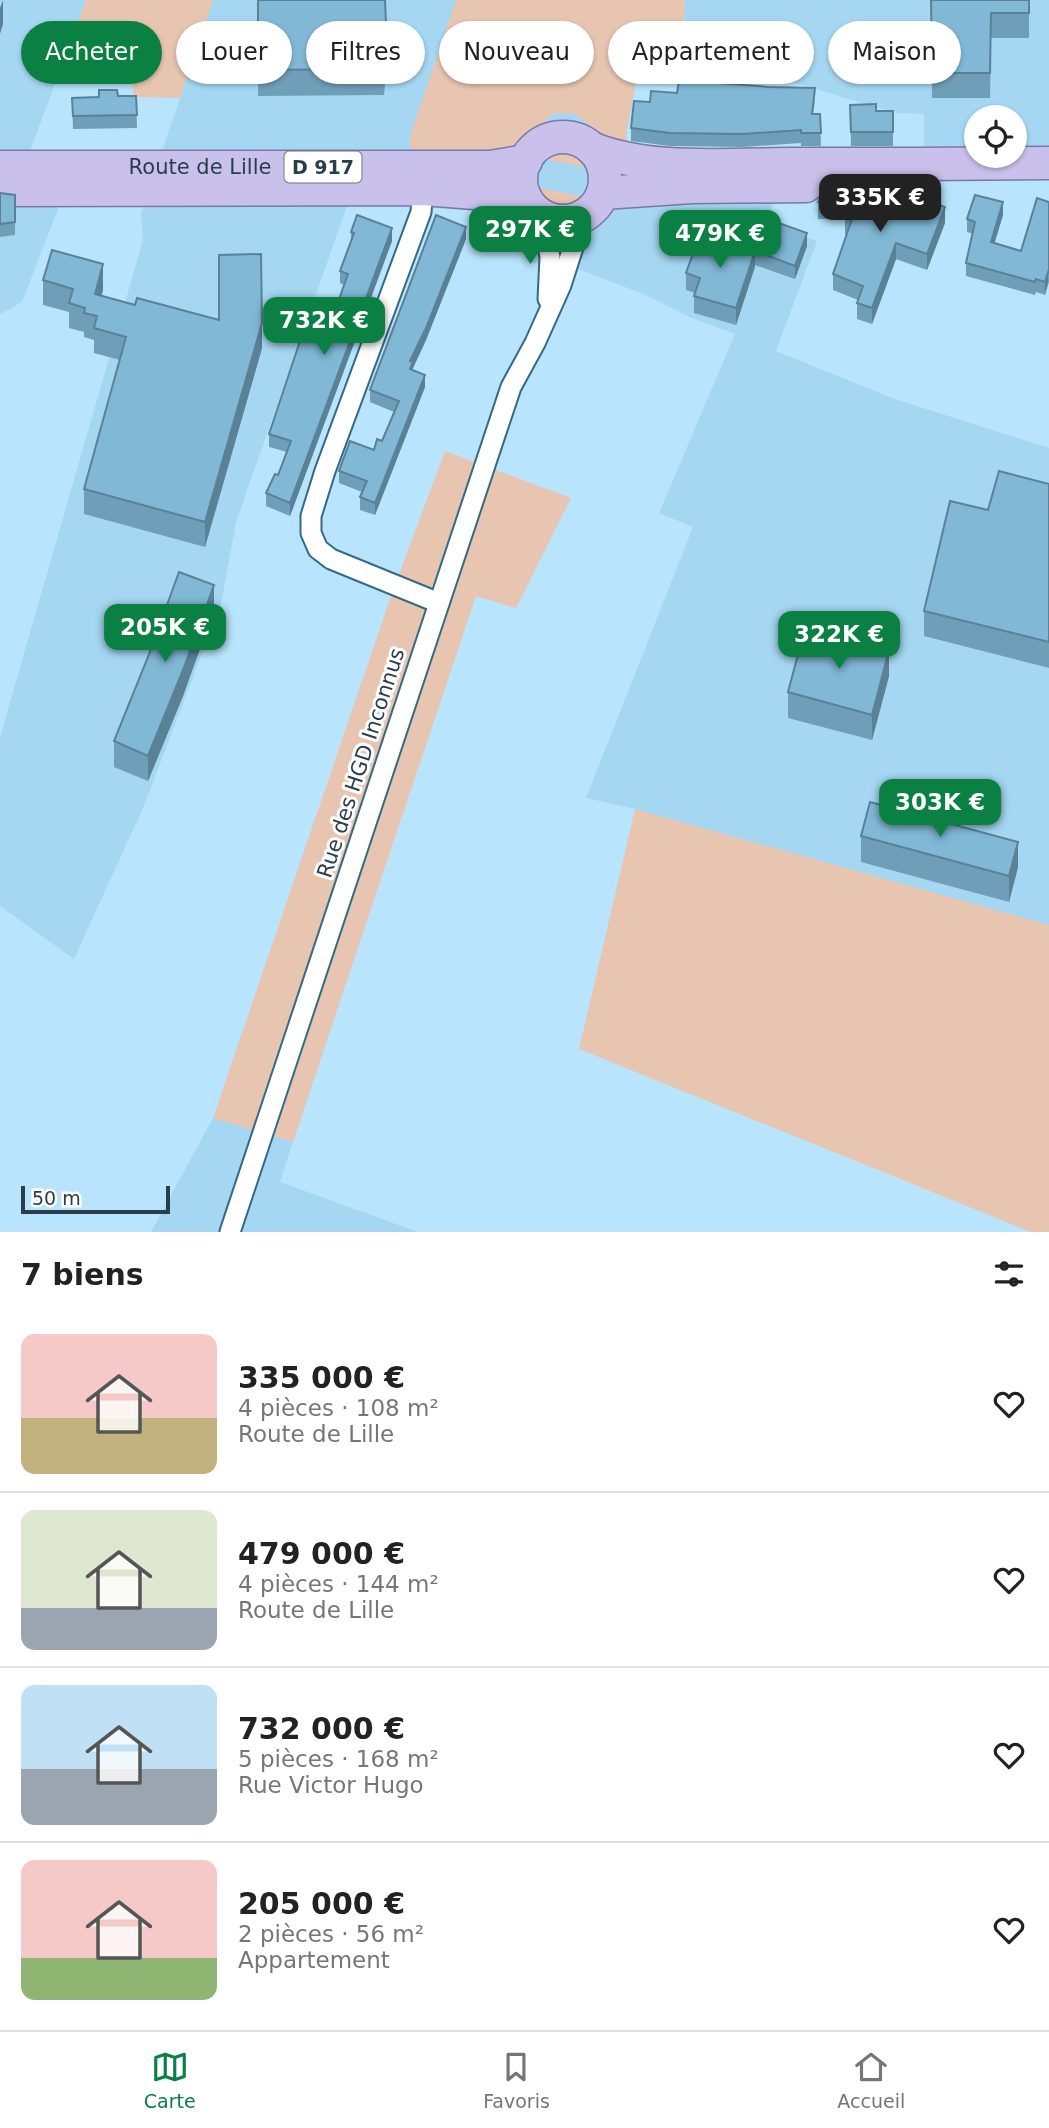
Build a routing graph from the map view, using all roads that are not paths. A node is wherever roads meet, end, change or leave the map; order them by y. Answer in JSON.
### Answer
{"nodes":[{"id":1,"x":591,"y":148,"type":"junction"},
{"id":2,"x":526,"y":161,"type":"junction"},
{"id":3,"x":1049,"y":163,"type":"edge"},
{"id":4,"x":0,"y":167,"type":"edge"},
{"id":5,"x":1049,"y":184,"type":"edge"},
{"id":6,"x":423,"y":189,"type":"junction"},
{"id":7,"x":0,"y":190,"type":"edge"},
{"id":8,"x":593,"y":204,"type":"junction"},
{"id":9,"x":534,"y":206,"type":"junction"},
{"id":10,"x":547,"y":314,"type":"junction"},
{"id":11,"x":439,"y":603,"type":"junction"},
{"id":12,"x":230,"y":1232,"type":"edge"}],
"edges":[{"from":1,"to":2,"type":"main road"},
{"from":1,"to":3,"type":"main road"},
{"from":1,"to":8,"type":"main road"},
{"from":2,"to":4,"type":"main road","name":"Route de Lille","number":"D 917"},
{"from":2,"to":9,"type":"main road"},
{"from":5,"to":8,"type":"main road"},
{"from":6,"to":7,"type":"main road","name":"Route de Lille","number":"D 917"},
{"from":6,"to":9,"type":"main road","name":"Route de Lille","number":"D 917"},
{"from":6,"to":11,"type":"street"},
{"from":8,"to":9,"type":"main road"},
{"from":8,"to":10,"type":"street","name":"Rue des HGD Inconnus"},
{"from":9,"to":10,"type":"street","name":"Rue des HGD Inconnus"},
{"from":10,"to":11,"type":"street","name":"Rue des HGD Inconnus"},
{"from":11,"to":12,"type":"street","name":"Rue des HGD Inconnus"}]}
